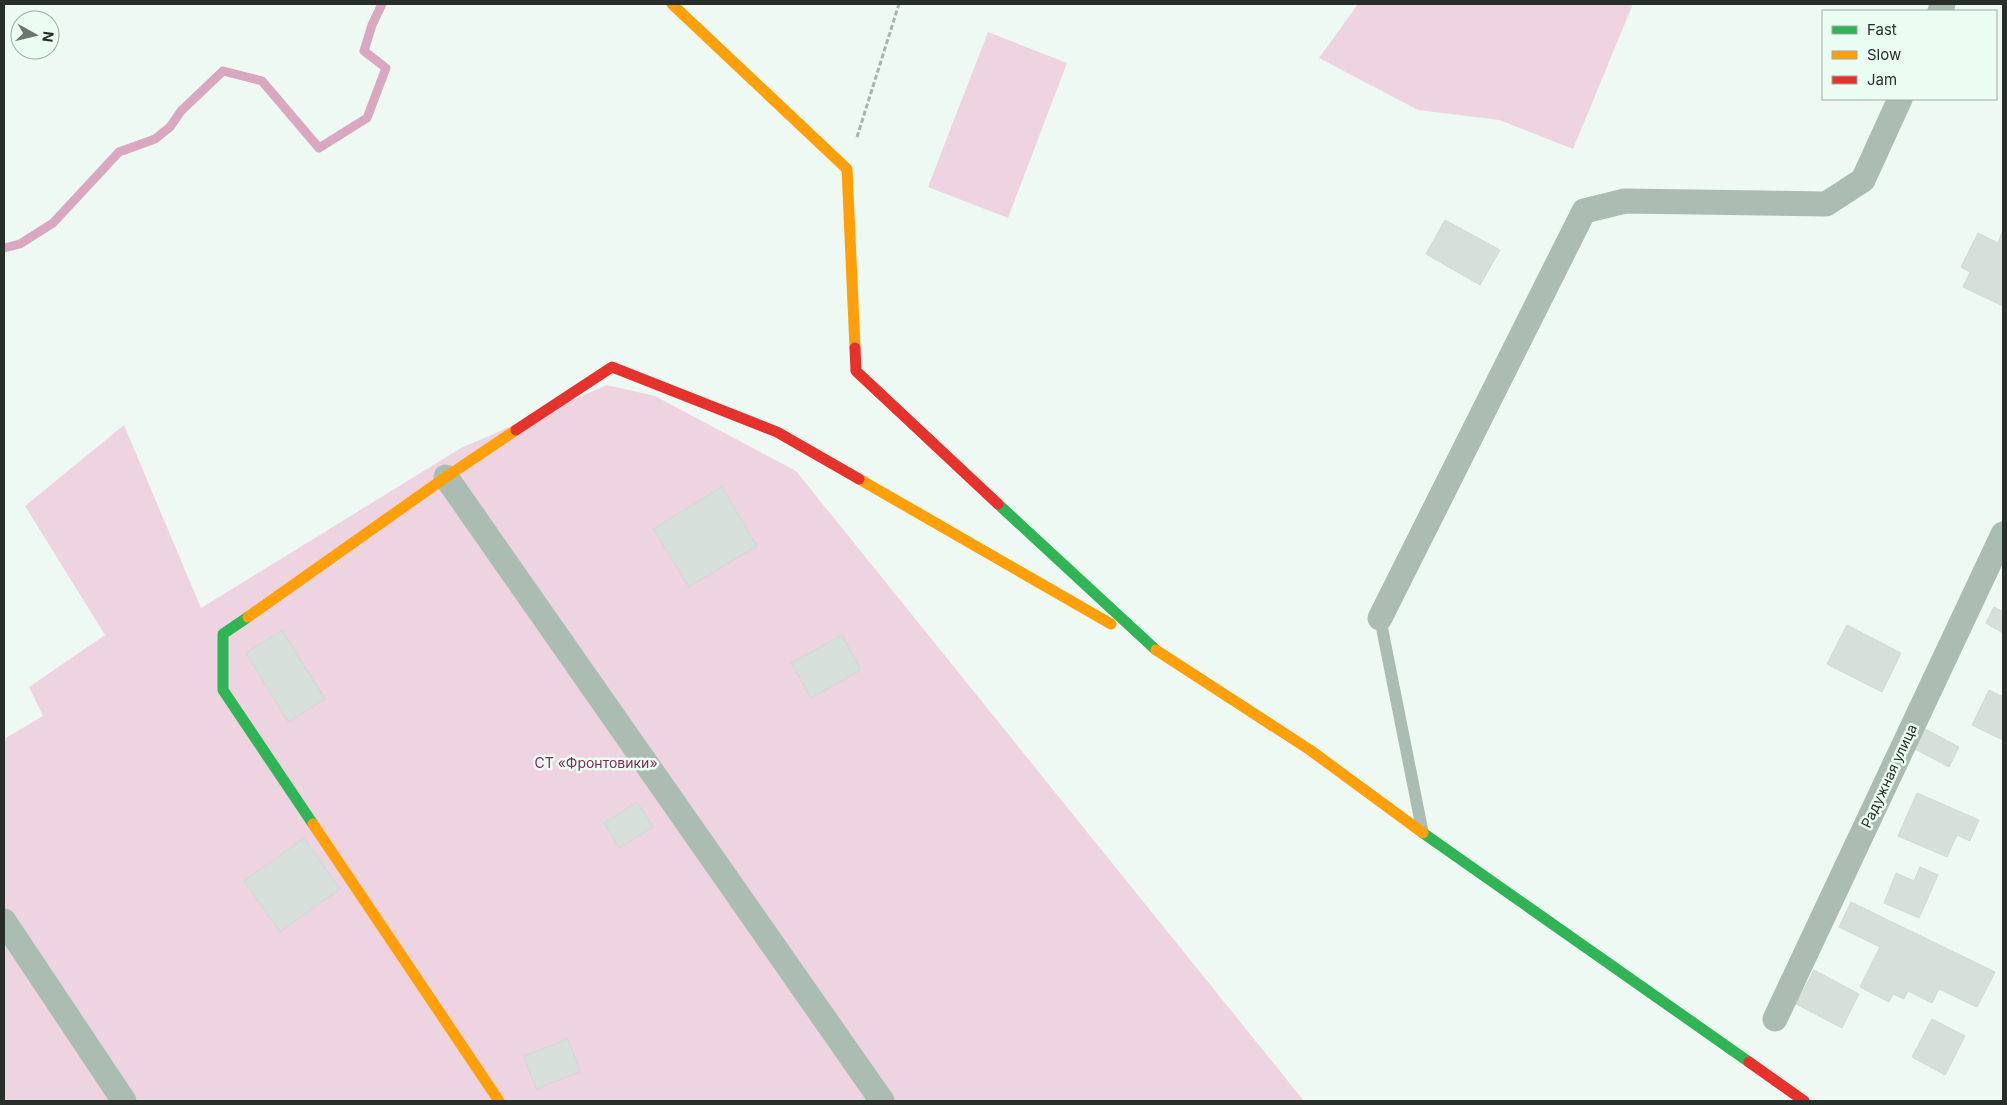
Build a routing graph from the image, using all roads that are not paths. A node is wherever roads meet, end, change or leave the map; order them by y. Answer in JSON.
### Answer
{"nodes":[{"id":1,"x":672,"y":4,"type":"edge"},
{"id":2,"x":1900,"y":100,"type":"edge"},
{"id":3,"x":446,"y":477,"type":"junction"},
{"id":4,"x":2003,"y":534,"type":"edge"},
{"id":5,"x":1380,"y":618,"type":"joint"},
{"id":6,"x":1151,"y":647,"type":"junction"},
{"id":7,"x":1422,"y":833,"type":"junction"},
{"id":8,"x":4,"y":921,"type":"edge"},
{"id":9,"x":1775,"y":1018,"type":"dead end"},
{"id":10,"x":124,"y":1101,"type":"edge"},
{"id":11,"x":499,"y":1101,"type":"edge"},
{"id":12,"x":882,"y":1101,"type":"edge"},
{"id":13,"x":1804,"y":1101,"type":"edge"}],
"edges":[{"from":1,"to":6,"type":"street"},
{"from":2,"to":5,"type":"street"},
{"from":3,"to":6,"type":"street"},
{"from":3,"to":11,"type":"street"},
{"from":3,"to":12,"type":"street"},
{"from":4,"to":9,"type":"street","name":"Радужная улица"},
{"from":5,"to":7,"type":"lane"},
{"from":6,"to":7,"type":"street"},
{"from":7,"to":13,"type":"street"},
{"from":8,"to":10,"type":"street"}]}
